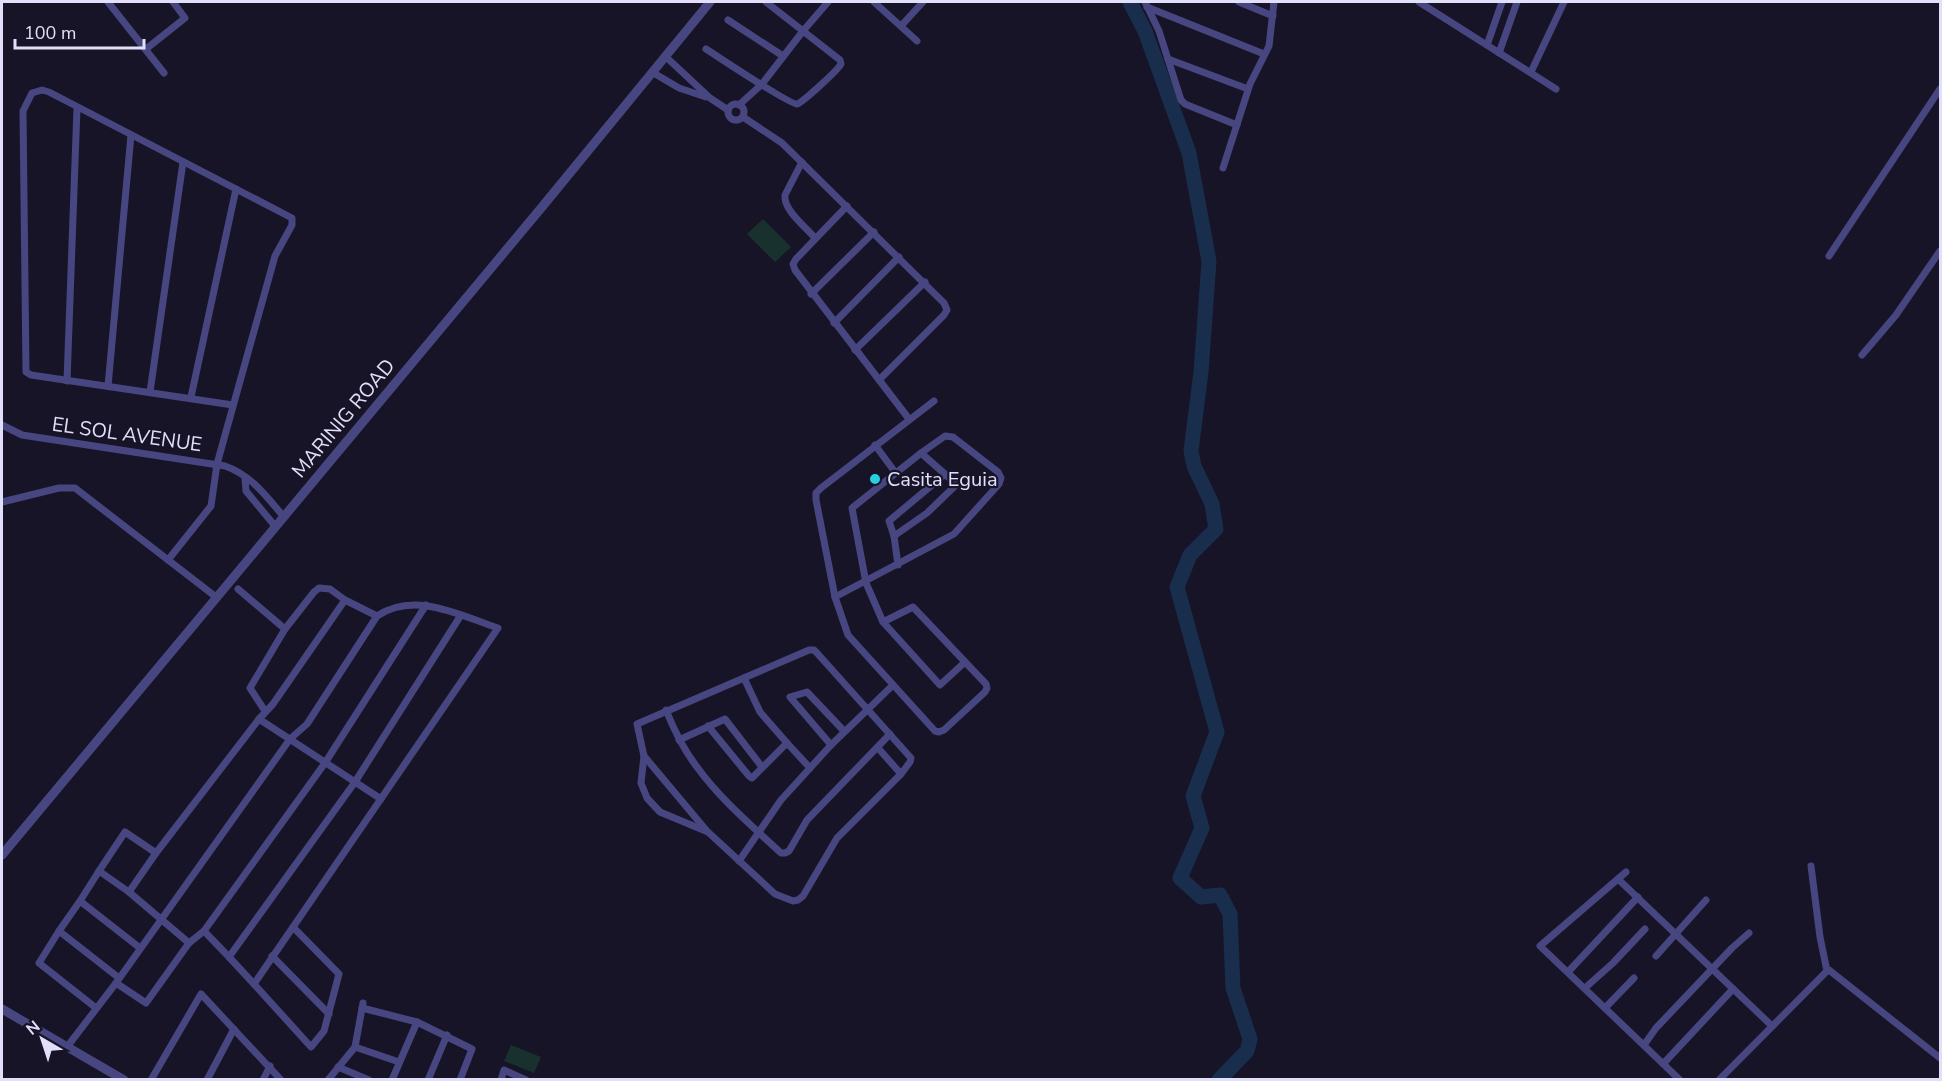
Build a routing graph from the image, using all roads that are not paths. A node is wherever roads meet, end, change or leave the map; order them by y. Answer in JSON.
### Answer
{"nodes":[{"id":1,"x":108,"y":2,"type":"edge"},
{"id":2,"x":174,"y":2,"type":"edge"},
{"id":3,"x":710,"y":2,"type":"edge"},
{"id":4,"x":766,"y":2,"type":"edge"},
{"id":5,"x":828,"y":2,"type":"edge"},
{"id":6,"x":877,"y":2,"type":"edge"},
{"id":7,"x":923,"y":2,"type":"edge"},
{"id":8,"x":1239,"y":2,"type":"edge"},
{"id":9,"x":1274,"y":2,"type":"edge"},
{"id":10,"x":1419,"y":2,"type":"edge"},
{"id":11,"x":1502,"y":2,"type":"edge"},
{"id":12,"x":1517,"y":2,"type":"edge"},
{"id":13,"x":1564,"y":2,"type":"edge"},
{"id":14,"x":1146,"y":4,"type":"edge"},
{"id":15,"x":1273,"y":16,"type":"junction"},
{"id":16,"x":728,"y":21,"type":"dead end"},
{"id":17,"x":901,"y":26,"type":"junction"},
{"id":18,"x":803,"y":31,"type":"junction"},
{"id":19,"x":917,"y":41,"type":"dead end"},
{"id":20,"x":1487,"y":45,"type":"junction"},
{"id":21,"x":146,"y":49,"type":"junction"},
{"id":22,"x":705,"y":49,"type":"dead end"},
{"id":23,"x":1499,"y":52,"type":"junction"},
{"id":24,"x":1264,"y":54,"type":"junction"},
{"id":25,"x":665,"y":56,"type":"junction"},
{"id":26,"x":783,"y":56,"type":"junction"},
{"id":27,"x":1168,"y":58,"type":"junction"},
{"id":28,"x":652,"y":72,"type":"junction"},
{"id":29,"x":1532,"y":72,"type":"junction"},
{"id":30,"x":164,"y":73,"type":"dead end"},
{"id":31,"x":762,"y":84,"type":"junction"},
{"id":32,"x":1556,"y":88,"type":"dead end"},
{"id":33,"x":1941,"y":89,"type":"edge"},
{"id":34,"x":1248,"y":90,"type":"junction"},
{"id":35,"x":710,"y":98,"type":"junction"},
{"id":36,"x":740,"y":105,"type":"junction"},
{"id":37,"x":77,"y":108,"type":"junction"},
{"id":38,"x":728,"y":110,"type":"junction"},
{"id":39,"x":743,"y":117,"type":"junction"},
{"id":40,"x":1237,"y":125,"type":"junction"},
{"id":41,"x":131,"y":135,"type":"junction"},
{"id":42,"x":183,"y":162,"type":"junction"},
{"id":43,"x":802,"y":162,"type":"junction"},
{"id":44,"x":1223,"y":168,"type":"dead end"},
{"id":45,"x":236,"y":189,"type":"junction"},
{"id":46,"x":847,"y":206,"type":"junction"},
{"id":47,"x":874,"y":232,"type":"junction"},
{"id":48,"x":815,"y":238,"type":"junction"},
{"id":49,"x":1941,"y":251,"type":"edge"},
{"id":50,"x":1829,"y":256,"type":"dead end"},
{"id":51,"x":899,"y":257,"type":"junction"},
{"id":52,"x":925,"y":282,"type":"junction"},
{"id":53,"x":811,"y":294,"type":"junction"},
{"id":54,"x":834,"y":323,"type":"junction"},
{"id":55,"x":855,"y":350,"type":"junction"},
{"id":56,"x":1862,"y":355,"type":"dead end"},
{"id":57,"x":879,"y":380,"type":"junction"},
{"id":58,"x":67,"y":381,"type":"junction"},
{"id":59,"x":108,"y":386,"type":"junction"},
{"id":60,"x":150,"y":392,"type":"junction"},
{"id":61,"x":191,"y":397,"type":"junction"},
{"id":62,"x":934,"y":401,"type":"dead end"},
{"id":63,"x":233,"y":405,"type":"junction"},
{"id":64,"x":909,"y":419,"type":"junction"},
{"id":65,"x":2,"y":425,"type":"edge"},
{"id":66,"x":875,"y":445,"type":"junction"},
{"id":67,"x":921,"y":453,"type":"junction"},
{"id":68,"x":217,"y":464,"type":"junction"},
{"id":69,"x":895,"y":472,"type":"junction"},
{"id":70,"x":944,"y":475,"type":"junction"},
{"id":71,"x":245,"y":478,"type":"junction"},
{"id":72,"x":2,"y":502,"type":"edge"},
{"id":73,"x":284,"y":517,"type":"junction"},
{"id":74,"x":275,"y":526,"type":"junction"},
{"id":75,"x":894,"y":536,"type":"junction"},
{"id":76,"x":168,"y":560,"type":"junction"},
{"id":77,"x":898,"y":565,"type":"junction"},
{"id":78,"x":866,"y":583,"type":"junction"},
{"id":79,"x":238,"y":590,"type":"dead end"},
{"id":80,"x":216,"y":597,"type":"junction"},
{"id":81,"x":835,"y":597,"type":"junction"},
{"id":82,"x":345,"y":600,"type":"junction"},
{"id":83,"x":426,"y":605,"type":"junction"},
{"id":84,"x":461,"y":615,"type":"junction"},
{"id":85,"x":377,"y":616,"type":"junction"},
{"id":86,"x":883,"y":622,"type":"junction"},
{"id":87,"x":285,"y":629,"type":"junction"},
{"id":88,"x":965,"y":662,"type":"junction"},
{"id":89,"x":744,"y":678,"type":"junction"},
{"id":90,"x":893,"y":685,"type":"junction"},
{"id":91,"x":666,"y":710,"type":"junction"},
{"id":92,"x":867,"y":710,"type":"junction"},
{"id":93,"x":266,"y":711,"type":"junction"},
{"id":94,"x":259,"y":719,"type":"junction"},
{"id":95,"x":708,"y":726,"type":"junction"},
{"id":96,"x":844,"y":731,"type":"junction"},
{"id":97,"x":890,"y":734,"type":"junction"},
{"id":98,"x":290,"y":740,"type":"junction"},
{"id":99,"x":679,"y":740,"type":"junction"},
{"id":100,"x":786,"y":743,"type":"junction"},
{"id":101,"x":831,"y":745,"type":"junction"},
{"id":102,"x":878,"y":748,"type":"junction"},
{"id":103,"x":644,"y":756,"type":"junction"},
{"id":104,"x":325,"y":763,"type":"junction"},
{"id":105,"x":762,"y":767,"type":"junction"},
{"id":106,"x":810,"y":768,"type":"junction"},
{"id":107,"x":901,"y":774,"type":"junction"},
{"id":108,"x":355,"y":782,"type":"junction"},
{"id":109,"x":381,"y":800,"type":"junction"},
{"id":110,"x":708,"y":832,"type":"junction"},
{"id":111,"x":759,"y":833,"type":"junction"},
{"id":112,"x":156,"y":853,"type":"junction"},
{"id":113,"x":2,"y":855,"type":"edge"},
{"id":114,"x":739,"y":861,"type":"junction"},
{"id":115,"x":1811,"y":866,"type":"dead end"},
{"id":116,"x":99,"y":871,"type":"junction"},
{"id":117,"x":1626,"y":872,"type":"dead end"},
{"id":118,"x":1618,"y":879,"type":"junction"},
{"id":119,"x":129,"y":892,"type":"junction"},
{"id":120,"x":1638,"y":897,"type":"junction"},
{"id":121,"x":1706,"y":900,"type":"dead end"},
{"id":122,"x":80,"y":901,"type":"junction"},
{"id":123,"x":162,"y":919,"type":"junction"},
{"id":124,"x":293,"y":927,"type":"junction"},
{"id":125,"x":1646,"y":929,"type":"dead end"},
{"id":126,"x":59,"y":931,"type":"junction"},
{"id":127,"x":204,"y":931,"type":"junction"},
{"id":128,"x":1675,"y":933,"type":"junction"},
{"id":129,"x":1749,"y":933,"type":"dead end"},
{"id":130,"x":189,"y":943,"type":"junction"},
{"id":131,"x":140,"y":948,"type":"junction"},
{"id":132,"x":272,"y":956,"type":"junction"},
{"id":133,"x":1656,"y":956,"type":"dead end"},
{"id":134,"x":229,"y":957,"type":"junction"},
{"id":135,"x":1713,"y":969,"type":"junction"},
{"id":136,"x":1827,"y":971,"type":"junction"},
{"id":137,"x":1568,"y":972,"type":"junction"},
{"id":138,"x":1635,"y":978,"type":"dead end"},
{"id":139,"x":118,"y":981,"type":"junction"},
{"id":140,"x":254,"y":984,"type":"junction"},
{"id":141,"x":1585,"y":988,"type":"junction"},
{"id":142,"x":1733,"y":989,"type":"junction"},
{"id":143,"x":96,"y":1008,"type":"junction"},
{"id":144,"x":1605,"y":1008,"type":"junction"},
{"id":145,"x":2,"y":1009,"type":"edge"},
{"id":146,"x":328,"y":1014,"type":"junction"},
{"id":147,"x":417,"y":1022,"type":"junction"},
{"id":148,"x":1772,"y":1026,"type":"junction"},
{"id":149,"x":234,"y":1029,"type":"junction"},
{"id":150,"x":447,"y":1035,"type":"junction"},
{"id":151,"x":1644,"y":1045,"type":"junction"},
{"id":152,"x":67,"y":1047,"type":"junction"},
{"id":153,"x":354,"y":1047,"type":"junction"},
{"id":154,"x":1941,"y":1058,"type":"edge"},
{"id":155,"x":399,"y":1062,"type":"junction"},
{"id":156,"x":1663,"y":1064,"type":"junction"},
{"id":157,"x":270,"y":1066,"type":"junction"},
{"id":158,"x":338,"y":1067,"type":"junction"},
{"id":159,"x":124,"y":1080,"type":"edge"},
{"id":160,"x":151,"y":1080,"type":"edge"},
{"id":161,"x":207,"y":1080,"type":"edge"},
{"id":162,"x":263,"y":1080,"type":"edge"},
{"id":163,"x":281,"y":1080,"type":"edge"},
{"id":164,"x":328,"y":1080,"type":"edge"},
{"id":165,"x":369,"y":1080,"type":"edge"},
{"id":166,"x":392,"y":1080,"type":"edge"},
{"id":167,"x":428,"y":1080,"type":"edge"},
{"id":168,"x":460,"y":1080,"type":"edge"},
{"id":169,"x":501,"y":1080,"type":"edge"},
{"id":170,"x":526,"y":1080,"type":"edge"},
{"id":171,"x":1680,"y":1080,"type":"edge"},
{"id":172,"x":1719,"y":1080,"type":"edge"}],
"edges":[{"from":1,"to":21,"type":"street"},
{"from":2,"to":21,"type":"street"},
{"from":3,"to":25,"type":"street","name":"MARINIG ROAD"},
{"from":4,"to":18,"type":"street"},
{"from":5,"to":18,"type":"street"},
{"from":6,"to":17,"type":"street"},
{"from":7,"to":17,"type":"street"},
{"from":8,"to":15,"type":"street"},
{"from":9,"to":15,"type":"street"},
{"from":10,"to":20,"type":"street"},
{"from":11,"to":20,"type":"street"},
{"from":12,"to":23,"type":"street"},
{"from":13,"to":29,"type":"street"},
{"from":14,"to":24,"type":"street"},
{"from":14,"to":27,"type":"street"},
{"from":15,"to":24,"type":"street"},
{"from":16,"to":26,"type":"street"},
{"from":17,"to":19,"type":"street"},
{"from":18,"to":26,"type":"street"},
{"from":18,"to":31,"type":"street"},
{"from":20,"to":23,"type":"street"},
{"from":21,"to":30,"type":"street"},
{"from":22,"to":31,"type":"street"},
{"from":23,"to":29,"type":"street"},
{"from":24,"to":34,"type":"street"},
{"from":25,"to":28,"type":"street","name":"MARINIG ROAD"},
{"from":25,"to":35,"type":"street"},
{"from":26,"to":31,"type":"street"},
{"from":27,"to":34,"type":"street"},
{"from":27,"to":40,"type":"street"},
{"from":28,"to":35,"type":"street"},
{"from":28,"to":73,"type":"street","name":"MARINIG ROAD"},
{"from":29,"to":32,"type":"street"},
{"from":31,"to":36,"type":"street"},
{"from":33,"to":50,"type":"street"},
{"from":34,"to":40,"type":"street"},
{"from":35,"to":38,"type":"street"},
{"from":36,"to":38,"type":"street"},
{"from":36,"to":39,"type":"street"},
{"from":37,"to":41,"type":"street"},
{"from":37,"to":58,"type":"street"},
{"from":37,"to":58,"type":"street"},
{"from":38,"to":39,"type":"street"},
{"from":39,"to":43,"type":"street"},
{"from":40,"to":44,"type":"street"},
{"from":41,"to":42,"type":"street"},
{"from":41,"to":59,"type":"street"},
{"from":42,"to":45,"type":"street"},
{"from":42,"to":60,"type":"street"},
{"from":43,"to":46,"type":"street"},
{"from":43,"to":48,"type":"street"},
{"from":45,"to":61,"type":"street"},
{"from":45,"to":63,"type":"street"},
{"from":46,"to":47,"type":"street"},
{"from":46,"to":48,"type":"street"},
{"from":47,"to":51,"type":"street"},
{"from":47,"to":53,"type":"street"},
{"from":48,"to":53,"type":"street"},
{"from":49,"to":56,"type":"street"},
{"from":51,"to":52,"type":"street"},
{"from":51,"to":54,"type":"street"},
{"from":52,"to":55,"type":"street"},
{"from":52,"to":57,"type":"street"},
{"from":53,"to":54,"type":"street"},
{"from":54,"to":55,"type":"street"},
{"from":55,"to":57,"type":"street"},
{"from":57,"to":64,"type":"street"},
{"from":58,"to":59,"type":"street"},
{"from":59,"to":60,"type":"street"},
{"from":60,"to":61,"type":"street"},
{"from":61,"to":63,"type":"street"},
{"from":62,"to":64,"type":"street"},
{"from":63,"to":68,"type":"street"},
{"from":64,"to":66,"type":"street"},
{"from":65,"to":68,"type":"street","name":"EL SOL AVENUE"},
{"from":66,"to":69,"type":"street"},
{"from":66,"to":81,"type":"street"},
{"from":67,"to":69,"type":"street"},
{"from":67,"to":70,"type":"street"},
{"from":67,"to":77,"type":"street"},
{"from":68,"to":71,"type":"street","name":"EL SOL AVENUE"},
{"from":68,"to":76,"type":"street"},
{"from":69,"to":78,"type":"street"},
{"from":70,"to":75,"type":"street"},
{"from":70,"to":75,"type":"street"},
{"from":71,"to":73,"type":"street","name":"EL SOL AVENUE"},
{"from":71,"to":74,"type":"street"},
{"from":72,"to":76,"type":"street"},
{"from":73,"to":74,"type":"street","name":"MARINIG ROAD"},
{"from":74,"to":80,"type":"street","name":"MARINIG ROAD"},
{"from":75,"to":77,"type":"street"},
{"from":76,"to":80,"type":"street"},
{"from":77,"to":78,"type":"street"},
{"from":78,"to":81,"type":"street"},
{"from":78,"to":86,"type":"street"},
{"from":79,"to":87,"type":"street"},
{"from":80,"to":113,"type":"street","name":"MARINIG ROAD"},
{"from":81,"to":90,"type":"street"},
{"from":82,"to":85,"type":"street"},
{"from":82,"to":87,"type":"street"},
{"from":82,"to":93,"type":"street"},
{"from":83,"to":84,"type":"street"},
{"from":83,"to":85,"type":"street"},
{"from":83,"to":104,"type":"street"},
{"from":84,"to":108,"type":"street"},
{"from":84,"to":109,"type":"street"},
{"from":85,"to":98,"type":"street"},
{"from":86,"to":88,"type":"street"},
{"from":86,"to":88,"type":"street"},
{"from":87,"to":93,"type":"street"},
{"from":88,"to":90,"type":"street"},
{"from":89,"to":91,"type":"street"},
{"from":89,"to":92,"type":"street"},
{"from":89,"to":100,"type":"street"},
{"from":90,"to":92,"type":"street"},
{"from":91,"to":99,"type":"street"},
{"from":91,"to":103,"type":"street"},
{"from":92,"to":96,"type":"street"},
{"from":92,"to":97,"type":"street"},
{"from":93,"to":94,"type":"street"},
{"from":94,"to":98,"type":"street"},
{"from":94,"to":112,"type":"street"},
{"from":95,"to":99,"type":"street"},
{"from":95,"to":105,"type":"street"},
{"from":95,"to":105,"type":"street"},
{"from":96,"to":101,"type":"street"},
{"from":96,"to":101,"type":"street"},
{"from":97,"to":102,"type":"street"},
{"from":97,"to":107,"type":"street"},
{"from":98,"to":104,"type":"street"},
{"from":98,"to":123,"type":"street"},
{"from":99,"to":111,"type":"street"},
{"from":100,"to":105,"type":"street"},
{"from":100,"to":106,"type":"street"},
{"from":101,"to":106,"type":"street"},
{"from":102,"to":107,"type":"street"},
{"from":102,"to":111,"type":"street"},
{"from":103,"to":110,"type":"street"},
{"from":103,"to":110,"type":"street"},
{"from":104,"to":108,"type":"street"},
{"from":104,"to":127,"type":"street"},
{"from":106,"to":111,"type":"street"},
{"from":107,"to":114,"type":"street"},
{"from":108,"to":109,"type":"street"},
{"from":108,"to":134,"type":"street"},
{"from":109,"to":124,"type":"street"},
{"from":110,"to":114,"type":"street"},
{"from":111,"to":114,"type":"street"},
{"from":112,"to":116,"type":"street"},
{"from":112,"to":119,"type":"street"},
{"from":115,"to":136,"type":"street"},
{"from":116,"to":119,"type":"street"},
{"from":116,"to":122,"type":"street"},
{"from":117,"to":118,"type":"street"},
{"from":118,"to":120,"type":"street"},
{"from":118,"to":137,"type":"street"},
{"from":119,"to":123,"type":"street"},
{"from":120,"to":128,"type":"street"},
{"from":120,"to":137,"type":"street"},
{"from":121,"to":128,"type":"street"},
{"from":122,"to":126,"type":"street"},
{"from":122,"to":131,"type":"street"},
{"from":123,"to":130,"type":"street"},
{"from":123,"to":131,"type":"street"},
{"from":124,"to":132,"type":"street"},
{"from":124,"to":146,"type":"street"},
{"from":125,"to":141,"type":"street"},
{"from":126,"to":139,"type":"street"},
{"from":126,"to":143,"type":"street"},
{"from":127,"to":130,"type":"street"},
{"from":127,"to":134,"type":"street"},
{"from":128,"to":133,"type":"street"},
{"from":128,"to":135,"type":"street"},
{"from":129,"to":135,"type":"street"},
{"from":130,"to":139,"type":"street"},
{"from":131,"to":139,"type":"street"},
{"from":132,"to":140,"type":"street"},
{"from":132,"to":146,"type":"street"},
{"from":134,"to":140,"type":"street"},
{"from":135,"to":142,"type":"street"},
{"from":135,"to":151,"type":"street"},
{"from":136,"to":148,"type":"street"},
{"from":136,"to":154,"type":"street"},
{"from":137,"to":141,"type":"street"},
{"from":138,"to":144,"type":"street"},
{"from":139,"to":143,"type":"street"},
{"from":140,"to":146,"type":"street"},
{"from":141,"to":144,"type":"street"},
{"from":142,"to":148,"type":"street"},
{"from":142,"to":156,"type":"street"},
{"from":143,"to":152,"type":"street"},
{"from":144,"to":151,"type":"street"},
{"from":145,"to":152,"type":"street"},
{"from":147,"to":150,"type":"street"},
{"from":147,"to":153,"type":"street"},
{"from":147,"to":155,"type":"street"},
{"from":148,"to":172,"type":"street"},
{"from":149,"to":157,"type":"street"},
{"from":149,"to":160,"type":"street"},
{"from":149,"to":161,"type":"street"},
{"from":150,"to":167,"type":"street"},
{"from":150,"to":168,"type":"street"},
{"from":151,"to":156,"type":"street"},
{"from":152,"to":159,"type":"street"},
{"from":153,"to":155,"type":"street"},
{"from":153,"to":158,"type":"street"},
{"from":155,"to":166,"type":"street"},
{"from":156,"to":171,"type":"street"},
{"from":157,"to":162,"type":"street"},
{"from":157,"to":163,"type":"street"},
{"from":158,"to":164,"type":"street"},
{"from":158,"to":165,"type":"street"},
{"from":169,"to":170,"type":"street"}]}
